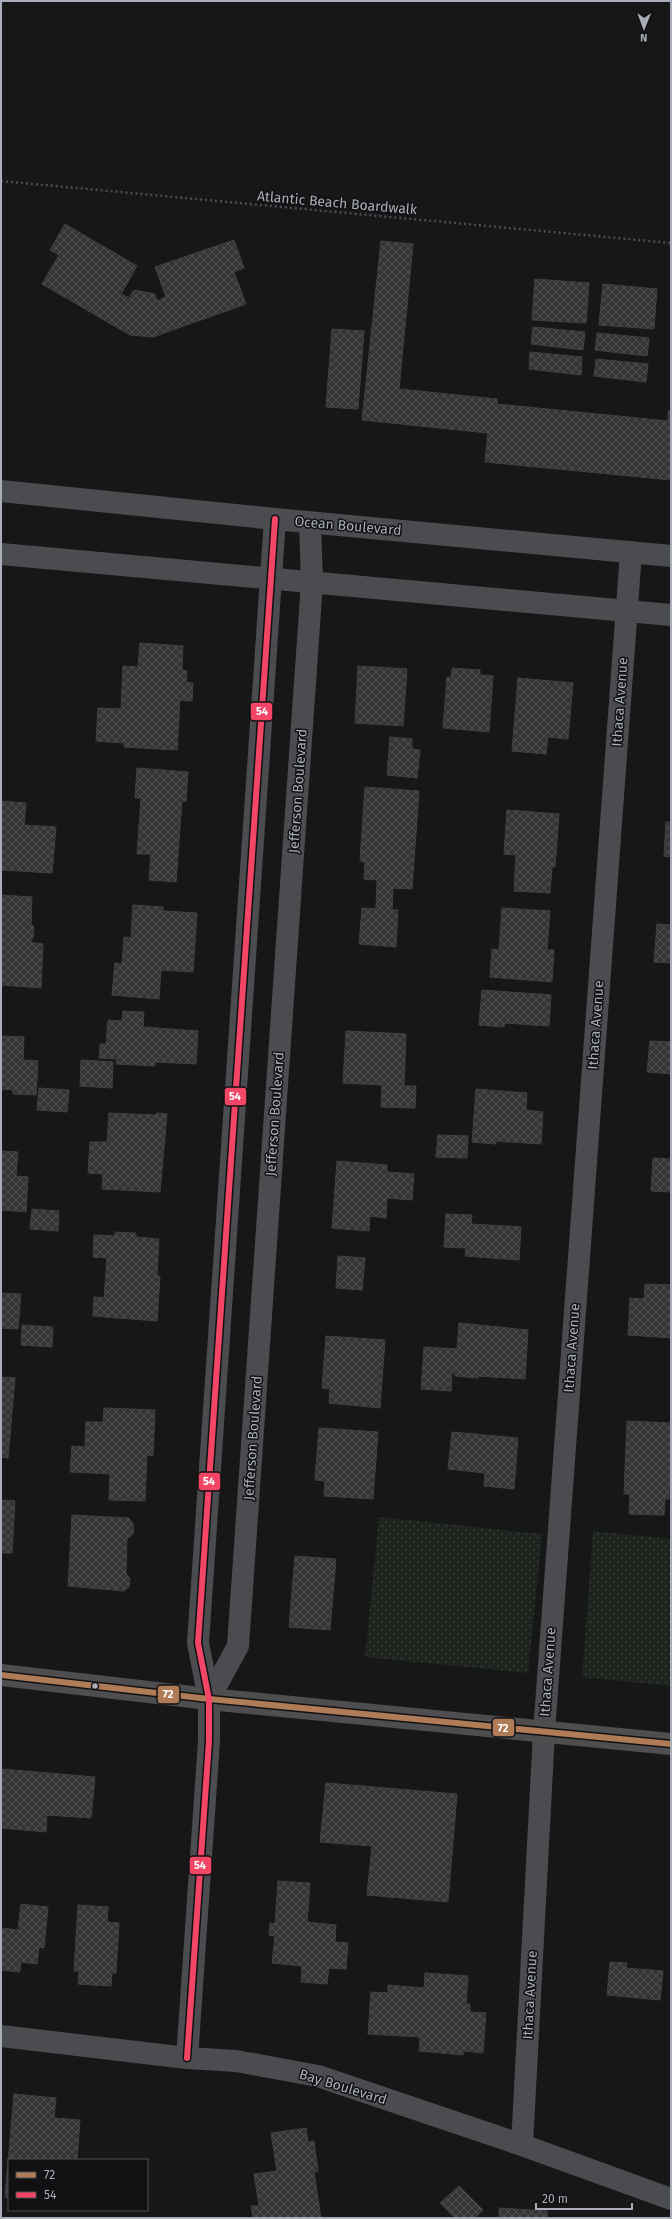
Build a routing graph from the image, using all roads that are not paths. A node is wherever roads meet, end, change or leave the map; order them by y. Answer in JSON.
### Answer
{"nodes":[{"id":1,"x":1,"y":490,"type":"edge"},
{"id":2,"x":275,"y":519,"type":"junction"},
{"id":3,"x":310,"y":523,"type":"junction"},
{"id":4,"x":631,"y":552,"type":"junction"},
{"id":5,"x":1,"y":554,"type":"edge"},
{"id":6,"x":671,"y":556,"type":"edge"},
{"id":7,"x":272,"y":578,"type":"junction"},
{"id":8,"x":312,"y":582,"type":"junction"},
{"id":9,"x":627,"y":611,"type":"junction"},
{"id":10,"x":671,"y":615,"type":"edge"},
{"id":11,"x":1,"y":1674,"type":"edge"},
{"id":12,"x":209,"y":1699,"type":"junction"},
{"id":13,"x":544,"y":1732,"type":"junction"},
{"id":14,"x":671,"y":1744,"type":"edge"},
{"id":15,"x":1,"y":2036,"type":"edge"},
{"id":16,"x":187,"y":2058,"type":"junction"},
{"id":17,"x":522,"y":2145,"type":"junction"},
{"id":18,"x":671,"y":2199,"type":"edge"}],
"edges":[{"from":1,"to":2,"type":"street","name":"Ocean Boulevard"},
{"from":2,"to":3,"type":"street","name":"Ocean Boulevard"},
{"from":2,"to":7,"type":"street","name":"Jefferson Boulevard"},
{"from":3,"to":4,"type":"street","name":"Ocean Boulevard"},
{"from":3,"to":8,"type":"street","name":"Jefferson Boulevard"},
{"from":4,"to":6,"type":"street","name":"Ocean Boulevard"},
{"from":4,"to":9,"type":"street","name":"Ithaca Avenue"},
{"from":5,"to":7,"type":"street"},
{"from":7,"to":8,"type":"street"},
{"from":7,"to":12,"type":"street","name":"Jefferson Boulevard"},
{"from":8,"to":9,"type":"street"},
{"from":8,"to":12,"type":"street","name":"Jefferson Boulevard"},
{"from":9,"to":10,"type":"street"},
{"from":9,"to":13,"type":"street","name":"Ithaca Avenue"},
{"from":11,"to":12,"type":"highway"},
{"from":12,"to":13,"type":"highway"},
{"from":12,"to":16,"type":"street","name":"Jefferson Boulevard"},
{"from":13,"to":14,"type":"highway"},
{"from":13,"to":17,"type":"street","name":"Ithaca Avenue"},
{"from":15,"to":16,"type":"street","name":"Bay Boulevard"},
{"from":16,"to":17,"type":"street","name":"Bay Boulevard"},
{"from":17,"to":18,"type":"street","name":"Bay Boulevard"}]}
